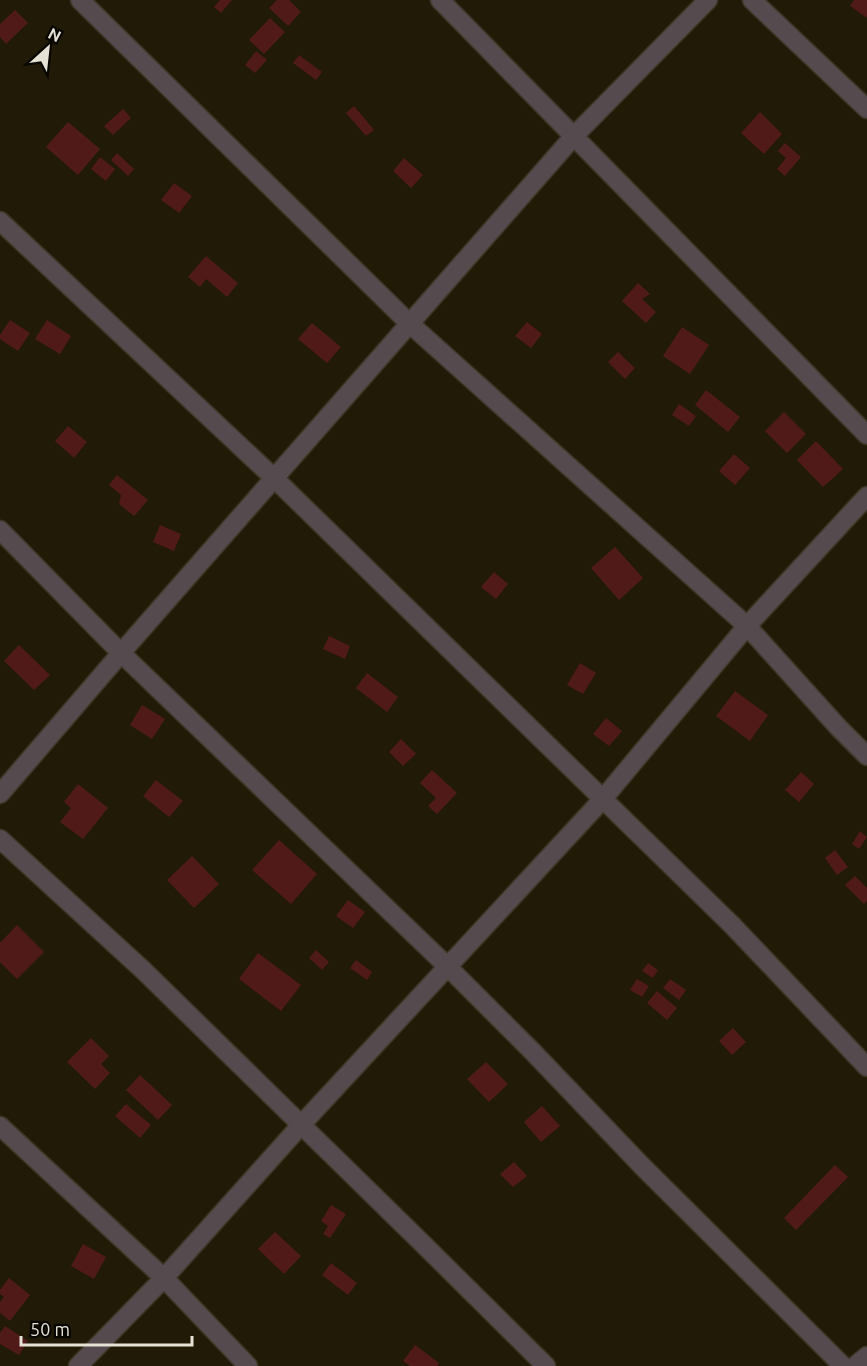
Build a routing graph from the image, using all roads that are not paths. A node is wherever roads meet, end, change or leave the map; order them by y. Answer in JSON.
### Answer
{"nodes":[{"id":1,"x":80,"y":0,"type":"edge"},
{"id":2,"x":440,"y":0,"type":"edge"},
{"id":3,"x":708,"y":0,"type":"edge"},
{"id":4,"x":752,"y":0,"type":"edge"},
{"id":5,"x":867,"y":109,"type":"edge"},
{"id":6,"x":574,"y":136,"type":"junction"},
{"id":7,"x":0,"y":221,"type":"edge"},
{"id":8,"x":409,"y":323,"type":"junction"},
{"id":9,"x":867,"y":435,"type":"edge"},
{"id":10,"x":274,"y":478,"type":"junction"},
{"id":11,"x":867,"y":496,"type":"edge"},
{"id":12,"x":0,"y":530,"type":"edge"},
{"id":13,"x":747,"y":626,"type":"junction"},
{"id":14,"x":121,"y":653,"type":"junction"},
{"id":15,"x":867,"y":756,"type":"edge"},
{"id":16,"x":0,"y":794,"type":"edge"},
{"id":17,"x":602,"y":800,"type":"junction"},
{"id":18,"x":0,"y":839,"type":"edge"},
{"id":19,"x":447,"y":966,"type":"junction"},
{"id":20,"x":867,"y":1067,"type":"edge"},
{"id":21,"x":301,"y":1125,"type":"junction"},
{"id":22,"x":0,"y":1126,"type":"edge"},
{"id":23,"x":164,"y":1278,"type":"junction"},
{"id":24,"x":867,"y":1356,"type":"edge"},
{"id":25,"x":78,"y":1366,"type":"edge"},
{"id":26,"x":248,"y":1366,"type":"edge"},
{"id":27,"x":546,"y":1366,"type":"edge"},
{"id":28,"x":843,"y":1366,"type":"edge"},
{"id":29,"x":855,"y":1366,"type":"edge"}],
"edges":[{"from":1,"to":8,"type":"street"},
{"from":2,"to":6,"type":"street"},
{"from":3,"to":6,"type":"street"},
{"from":4,"to":5,"type":"street"},
{"from":6,"to":8,"type":"street"},
{"from":6,"to":9,"type":"street"},
{"from":7,"to":10,"type":"street"},
{"from":8,"to":10,"type":"street"},
{"from":8,"to":13,"type":"street"},
{"from":10,"to":14,"type":"street"},
{"from":10,"to":17,"type":"street"},
{"from":11,"to":13,"type":"street"},
{"from":12,"to":14,"type":"street"},
{"from":13,"to":15,"type":"street"},
{"from":13,"to":17,"type":"street"},
{"from":14,"to":16,"type":"street"},
{"from":14,"to":19,"type":"street"},
{"from":17,"to":19,"type":"street"},
{"from":17,"to":20,"type":"street"},
{"from":18,"to":21,"type":"street"},
{"from":19,"to":21,"type":"street"},
{"from":19,"to":28,"type":"street"},
{"from":21,"to":23,"type":"street"},
{"from":21,"to":27,"type":"street"},
{"from":22,"to":23,"type":"street"},
{"from":23,"to":25,"type":"street"},
{"from":23,"to":26,"type":"street"},
{"from":24,"to":29,"type":"street"}]}
